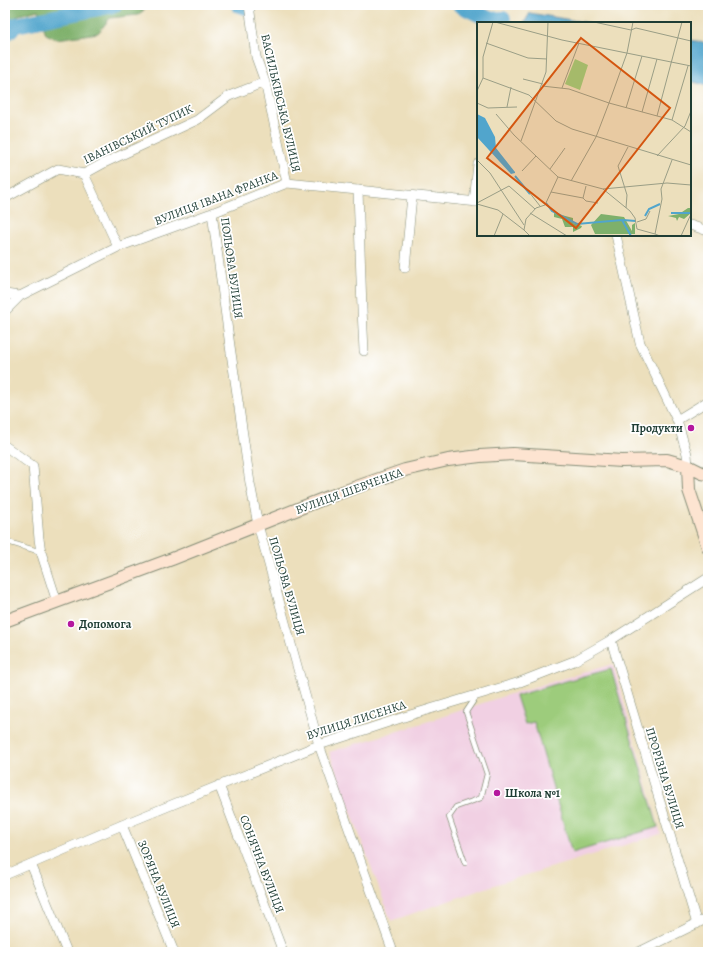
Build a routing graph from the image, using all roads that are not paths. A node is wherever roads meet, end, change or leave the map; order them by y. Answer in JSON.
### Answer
{"nodes":[{"id":1,"x":249,"y":5,"type":"edge"},
{"id":2,"x":266,"y":82,"type":"junction"},
{"id":3,"x":84,"y":174,"type":"junction"},
{"id":4,"x":287,"y":183,"type":"junction"},
{"id":5,"x":477,"y":183,"type":"edge"},
{"id":6,"x":358,"y":190,"type":"junction"},
{"id":7,"x":412,"y":196,"type":"junction"},
{"id":8,"x":5,"y":198,"type":"edge"},
{"id":9,"x":476,"y":202,"type":"edge"},
{"id":10,"x":212,"y":213,"type":"junction"},
{"id":11,"x":691,"y":226,"type":"edge"},
{"id":12,"x":708,"y":231,"type":"edge"},
{"id":13,"x":616,"y":236,"type":"edge"},
{"id":14,"x":118,"y":247,"type":"junction"},
{"id":15,"x":406,"y":268,"type":"dead end"},
{"id":16,"x":5,"y":294,"type":"edge"},
{"id":17,"x":20,"y":296,"type":"junction"},
{"id":18,"x":5,"y":311,"type":"edge"},
{"id":19,"x":364,"y":351,"type":"dead end"},
{"id":20,"x":708,"y":400,"type":"edge"},
{"id":21,"x":677,"y":420,"type":"junction"},
{"id":22,"x":5,"y":446,"type":"edge"},
{"id":23,"x":688,"y":466,"type":"junction"},
{"id":24,"x":708,"y":474,"type":"edge"},
{"id":25,"x":258,"y":525,"type":"junction"},
{"id":26,"x":8,"y":542,"type":"dead end"},
{"id":27,"x":708,"y":547,"type":"edge"},
{"id":28,"x":41,"y":552,"type":"junction"},
{"id":29,"x":708,"y":578,"type":"edge"},
{"id":30,"x":57,"y":602,"type":"junction"},
{"id":31,"x":5,"y":621,"type":"edge"},
{"id":32,"x":611,"y":640,"type":"junction"},
{"id":33,"x":477,"y":695,"type":"junction"},
{"id":34,"x":319,"y":744,"type":"junction"},
{"id":35,"x":219,"y":785,"type":"junction"},
{"id":36,"x":122,"y":825,"type":"junction"},
{"id":37,"x":465,"y":863,"type":"dead end"},
{"id":38,"x":31,"y":864,"type":"junction"},
{"id":39,"x":5,"y":875,"type":"edge"},
{"id":40,"x":708,"y":918,"type":"edge"},
{"id":41,"x":697,"y":924,"type":"junction"},
{"id":42,"x":67,"y":952,"type":"edge"},
{"id":43,"x":174,"y":952,"type":"edge"},
{"id":44,"x":283,"y":952,"type":"edge"},
{"id":45,"x":393,"y":952,"type":"edge"},
{"id":46,"x":639,"y":952,"type":"edge"}],
"edges":[{"from":1,"to":2,"type":"street","name":"ВАСИЛЬКІВСЬКА ВУЛИЦЯ"},
{"from":2,"to":3,"type":"street","name":"ІВАНІВСЬКИЙ ТУПИК"},
{"from":2,"to":4,"type":"street","name":"ВАСИЛЬКІВСЬКА ВУЛИЦЯ"},
{"from":3,"to":8,"type":"street","name":"ІВАНІВСЬКИЙ ТУПИК"},
{"from":3,"to":14,"type":"street","name":"ІВАНІВСЬКИЙ ТУПИК"},
{"from":4,"to":6,"type":"street","name":"ВУЛИЦЯ ІВАНА ФРАНКА"},
{"from":4,"to":10,"type":"street","name":"ВУЛИЦЯ ІВАНА ФРАНКА"},
{"from":5,"to":9,"type":"street"},
{"from":6,"to":7,"type":"street","name":"ВУЛИЦЯ ІВАНА ФРАНКА"},
{"from":6,"to":19,"type":"street"},
{"from":7,"to":9,"type":"street","name":"ВУЛИЦЯ ІВАНА ФРАНКА"},
{"from":7,"to":15,"type":"street"},
{"from":10,"to":14,"type":"street","name":"ВУЛИЦЯ ІВАНА ФРАНКА"},
{"from":10,"to":25,"type":"street","name":"ПОЛЬОВА ВУЛИЦЯ"},
{"from":11,"to":12,"type":"street"},
{"from":13,"to":21,"type":"street"},
{"from":14,"to":17,"type":"street","name":"ВУЛИЦЯ ІВАНА ФРАНКА"},
{"from":16,"to":17,"type":"street"},
{"from":17,"to":18,"type":"street","name":"ВУЛИЦЯ ІВАНА ФРАНКА"},
{"from":20,"to":21,"type":"street"},
{"from":21,"to":23,"type":"street"},
{"from":22,"to":28,"type":"street"},
{"from":23,"to":24,"type":"street","name":"ВУЛИЦЯ ШЕВЧЕНКА"},
{"from":23,"to":25,"type":"street","name":"ВУЛИЦЯ ШЕВЧЕНКА"},
{"from":23,"to":27,"type":"street"},
{"from":25,"to":30,"type":"street","name":"ВУЛИЦЯ ШЕВЧЕНКА"},
{"from":25,"to":34,"type":"street","name":"ПОЛЬОВА ВУЛИЦЯ"},
{"from":26,"to":28,"type":"lane"},
{"from":28,"to":30,"type":"street"},
{"from":29,"to":32,"type":"street","name":"ВУЛИЦЯ ЛИСЕНКА"},
{"from":30,"to":31,"type":"street","name":"ВУЛИЦЯ ШЕВЧЕНКА"},
{"from":32,"to":33,"type":"street","name":"ВУЛИЦЯ ЛИСЕНКА"},
{"from":32,"to":41,"type":"street","name":"ПРОРІЗНА ВУЛИЦЯ"},
{"from":33,"to":34,"type":"street","name":"ВУЛИЦЯ ЛИСЕНКА"},
{"from":33,"to":37,"type":"lane"},
{"from":34,"to":35,"type":"street","name":"ВУЛИЦЯ ЛИСЕНКА"},
{"from":34,"to":45,"type":"street","name":"ПОЛЬОВА ВУЛИЦЯ"},
{"from":35,"to":36,"type":"street","name":"ВУЛИЦЯ ЛИСЕНКА"},
{"from":35,"to":44,"type":"street","name":"СОНЯЧНА ВУЛИЦЯ"},
{"from":36,"to":38,"type":"street","name":"ВУЛИЦЯ ЛИСЕНКА"},
{"from":36,"to":43,"type":"street","name":"ЗОРЯНА ВУЛИЦЯ"},
{"from":38,"to":39,"type":"street","name":"ВУЛИЦЯ ЛИСЕНКА"},
{"from":38,"to":42,"type":"street"},
{"from":40,"to":41,"type":"street"},
{"from":41,"to":46,"type":"street"}]}
